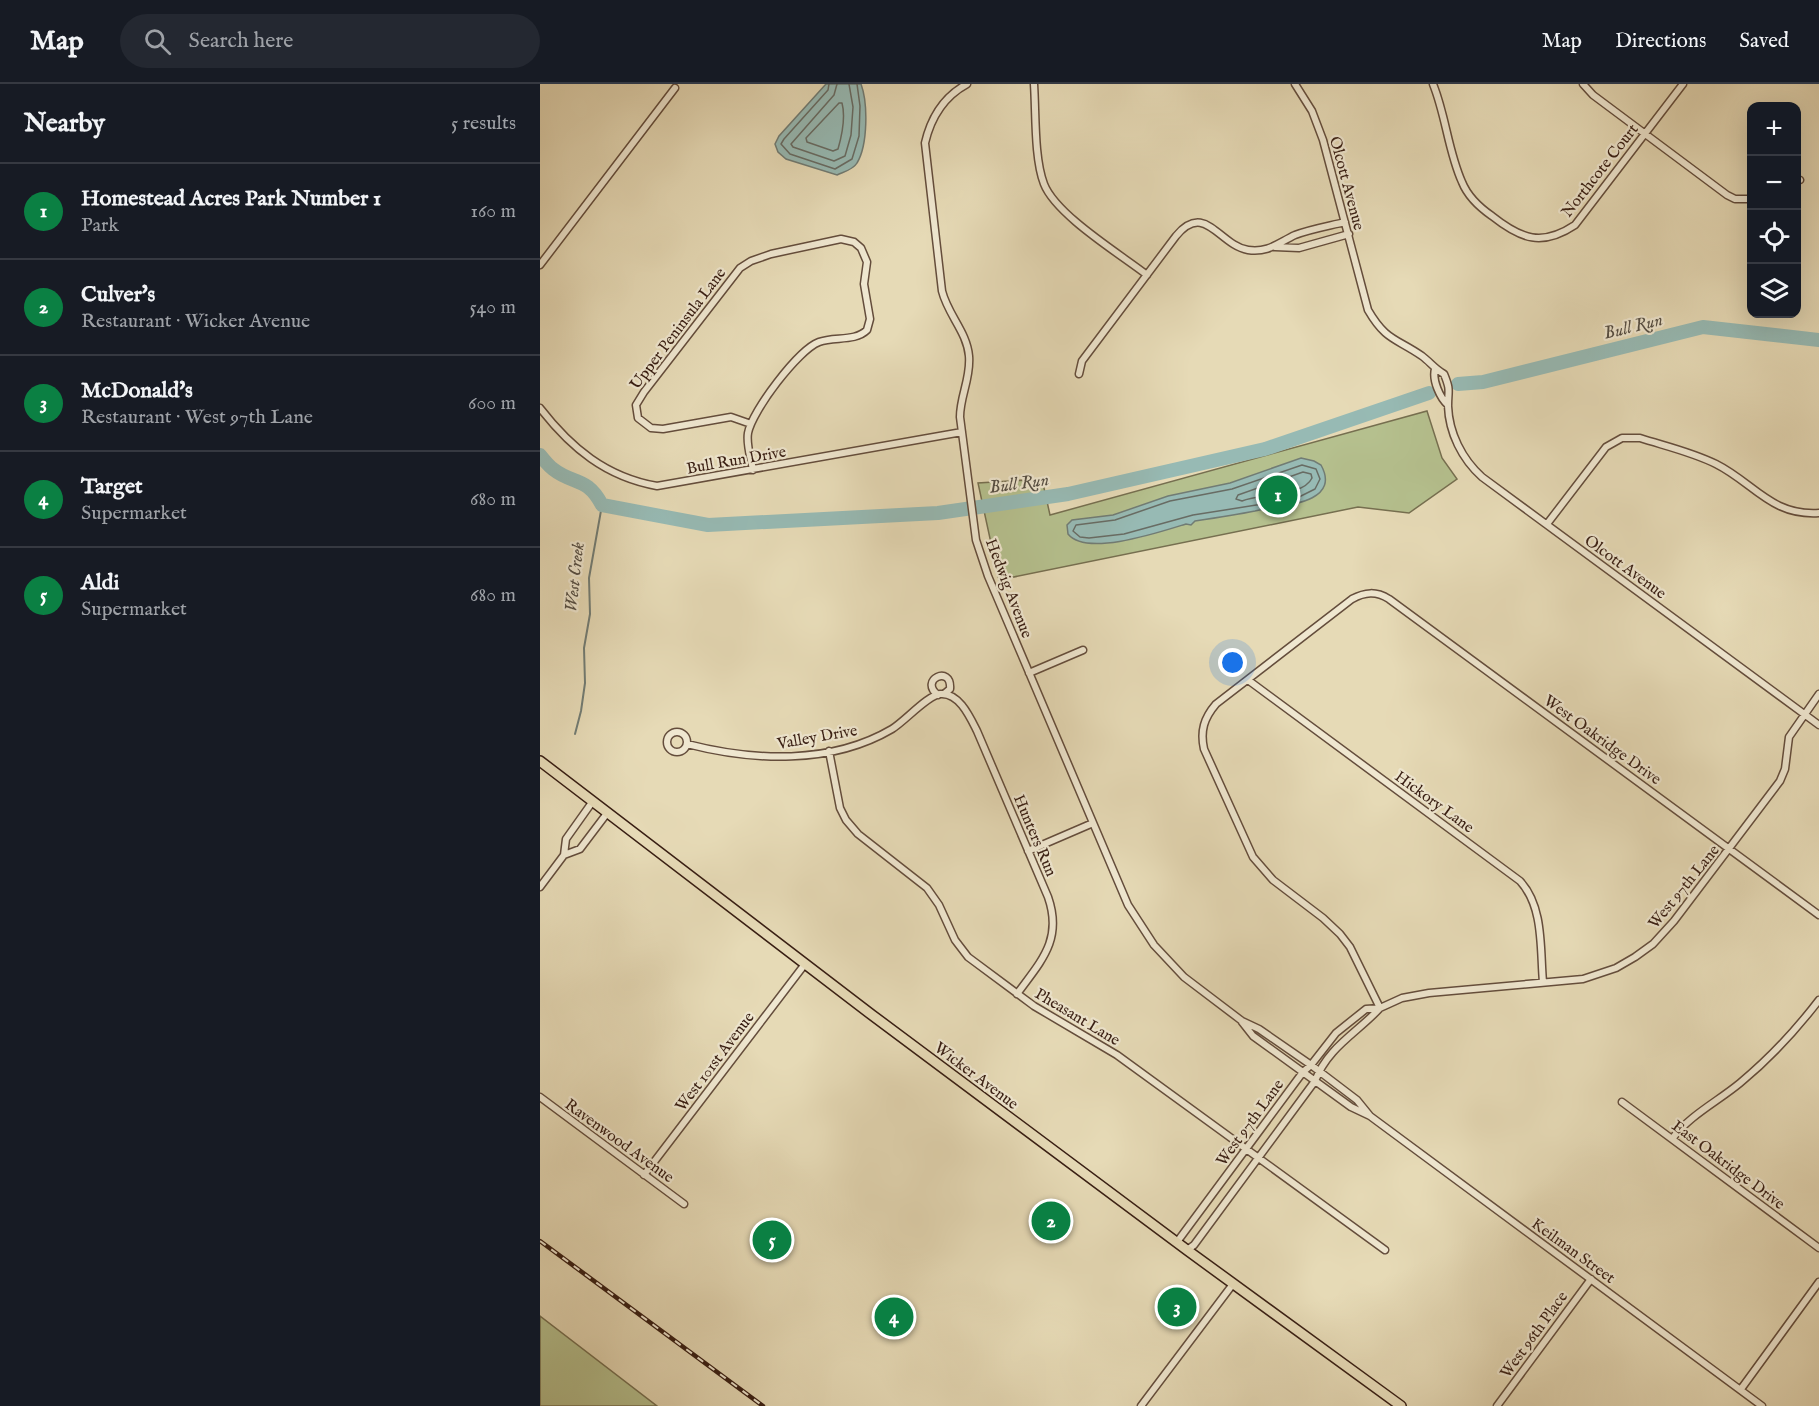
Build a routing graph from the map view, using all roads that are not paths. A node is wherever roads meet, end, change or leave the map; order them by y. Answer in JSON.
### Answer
{"nodes":[{"id":1,"x":967,"y":84,"type":"edge"},
{"id":2,"x":1034,"y":84,"type":"edge"},
{"id":3,"x":1295,"y":84,"type":"edge"},
{"id":4,"x":1433,"y":84,"type":"edge"},
{"id":5,"x":1583,"y":84,"type":"edge"},
{"id":6,"x":1683,"y":84,"type":"edge"},
{"id":7,"x":675,"y":88,"type":"dead end"},
{"id":8,"x":1645,"y":135,"type":"junction"},
{"id":9,"x":1747,"y":199,"type":"edge"},
{"id":10,"x":1345,"y":222,"type":"junction"},
{"id":11,"x":1349,"y":234,"type":"junction"},
{"id":12,"x":1274,"y":248,"type":"junction"},
{"id":13,"x":540,"y":265,"type":"edge"},
{"id":14,"x":1147,"y":275,"type":"junction"},
{"id":15,"x":1435,"y":369,"type":"junction"},
{"id":16,"x":1079,"y":374,"type":"dead end"},
{"id":17,"x":1448,"y":405,"type":"junction"},
{"id":18,"x":540,"y":408,"type":"edge"},
{"id":19,"x":751,"y":424,"type":"junction"},
{"id":20,"x":962,"y":432,"type":"junction"},
{"id":21,"x":753,"y":470,"type":"junction"},
{"id":22,"x":1819,"y":513,"type":"edge"},
{"id":23,"x":1547,"y":524,"type":"junction"},
{"id":24,"x":1083,"y":650,"type":"dead end"},
{"id":25,"x":1029,"y":672,"type":"junction"},
{"id":26,"x":1248,"y":680,"type":"junction"},
{"id":27,"x":941,"y":694,"type":"joint"},
{"id":28,"x":1819,"y":694,"type":"edge"},
{"id":29,"x":1804,"y":714,"type":"junction"},
{"id":30,"x":1819,"y":725,"type":"edge"},
{"id":31,"x":687,"y":744,"type":"dead end"},
{"id":32,"x":829,"y":751,"type":"junction"},
{"id":33,"x":540,"y":761,"type":"edge"},
{"id":34,"x":593,"y":801,"type":"junction"},
{"id":35,"x":608,"y":812,"type":"junction"},
{"id":36,"x":1093,"y":823,"type":"junction"},
{"id":37,"x":1730,"y":849,"type":"junction"},
{"id":38,"x":1028,"y":850,"type":"junction"},
{"id":39,"x":564,"y":855,"type":"junction"},
{"id":40,"x":540,"y":887,"type":"edge"},
{"id":41,"x":1819,"y":915,"type":"edge"},
{"id":42,"x":805,"y":964,"type":"junction"},
{"id":43,"x":1543,"y":982,"type":"junction"},
{"id":44,"x":1017,"y":994,"type":"junction"},
{"id":45,"x":1819,"y":1000,"type":"edge"},
{"id":46,"x":1380,"y":1008,"type":"junction"},
{"id":47,"x":1242,"y":1021,"type":"junction"},
{"id":48,"x":1311,"y":1065,"type":"junction"},
{"id":49,"x":1319,"y":1071,"type":"junction"},
{"id":50,"x":1303,"y":1072,"type":"junction"},
{"id":51,"x":1315,"y":1081,"type":"junction"},
{"id":52,"x":540,"y":1097,"type":"edge"},
{"id":53,"x":1622,"y":1102,"type":"dead end"},
{"id":54,"x":1370,"y":1116,"type":"junction"},
{"id":55,"x":1672,"y":1139,"type":"junction"},
{"id":56,"x":1246,"y":1150,"type":"junction"},
{"id":57,"x":1258,"y":1159,"type":"junction"},
{"id":58,"x":644,"y":1175,"type":"junction"},
{"id":59,"x":684,"y":1204,"type":"dead end"},
{"id":60,"x":1177,"y":1242,"type":"junction"},
{"id":61,"x":1819,"y":1248,"type":"edge"},
{"id":62,"x":1187,"y":1250,"type":"junction"},
{"id":63,"x":1385,"y":1250,"type":"dead end"},
{"id":64,"x":1591,"y":1279,"type":"junction"},
{"id":65,"x":1819,"y":1282,"type":"edge"},
{"id":66,"x":1233,"y":1284,"type":"junction"},
{"id":67,"x":1741,"y":1389,"type":"junction"},
{"id":68,"x":1141,"y":1406,"type":"edge"},
{"id":69,"x":1401,"y":1406,"type":"edge"},
{"id":70,"x":1497,"y":1406,"type":"edge"},
{"id":71,"x":1762,"y":1406,"type":"edge"}],
"edges":[{"from":1,"to":20,"type":"street","name":"Hedwig Avenue"},
{"from":2,"to":14,"type":"street"},
{"from":3,"to":10,"type":"street","name":"Olcott Avenue"},
{"from":4,"to":8,"type":"street","name":"Northcote Court"},
{"from":5,"to":8,"type":"street"},
{"from":6,"to":8,"type":"street","name":"Northcote Court"},
{"from":7,"to":13,"type":"street"},
{"from":8,"to":9,"type":"street"},
{"from":10,"to":11,"type":"street","name":"Olcott Avenue"},
{"from":10,"to":12,"type":"street"},
{"from":11,"to":12,"type":"street"},
{"from":11,"to":15,"type":"street","name":"Olcott Avenue"},
{"from":12,"to":14,"type":"street"},
{"from":14,"to":16,"type":"street"},
{"from":15,"to":17,"type":"street","name":"Olcott Avenue"},
{"from":15,"to":17,"type":"street","name":"Olcott Avenue"},
{"from":17,"to":23,"type":"street","name":"Olcott Avenue"},
{"from":18,"to":21,"type":"street","name":"Bull Run Drive"},
{"from":19,"to":19,"type":"street","name":"Upper Peninsula Lane"},
{"from":19,"to":21,"type":"street"},
{"from":20,"to":21,"type":"street","name":"Bull Run Drive"},
{"from":20,"to":25,"type":"street","name":"Hedwig Avenue"},
{"from":22,"to":23,"type":"street"},
{"from":23,"to":29,"type":"street","name":"Olcott Avenue"},
{"from":24,"to":25,"type":"street"},
{"from":25,"to":36,"type":"street","name":"Hedwig Avenue"},
{"from":26,"to":37,"type":"street","name":"West Oakridge Drive"},
{"from":26,"to":43,"type":"street","name":"Hickory Lane"},
{"from":26,"to":46,"type":"street"},
{"from":27,"to":32,"type":"street","name":"Valley Drive"},
{"from":27,"to":38,"type":"street","name":"Hunters Run"},
{"from":28,"to":29,"type":"street","name":"West 97th Lane"},
{"from":29,"to":30,"type":"street","name":"Olcott Avenue"},
{"from":29,"to":37,"type":"street","name":"West 97th Lane"},
{"from":31,"to":32,"type":"street","name":"Valley Drive"},
{"from":32,"to":44,"type":"street","name":"Pheasant Lane"},
{"from":33,"to":34,"type":"highway","name":"Wicker Avenue"},
{"from":34,"to":35,"type":"highway","name":"Wicker Avenue"},
{"from":34,"to":39,"type":"street"},
{"from":35,"to":39,"type":"street"},
{"from":35,"to":42,"type":"highway","name":"Wicker Avenue"},
{"from":36,"to":38,"type":"street"},
{"from":36,"to":47,"type":"street","name":"Hedwig Avenue"},
{"from":37,"to":41,"type":"street","name":"West Oakridge Drive"},
{"from":37,"to":43,"type":"street","name":"West 97th Lane"},
{"from":38,"to":44,"type":"street","name":"Hunters Run"},
{"from":39,"to":40,"type":"street"},
{"from":42,"to":58,"type":"street","name":"West 101st Avenue"},
{"from":42,"to":60,"type":"highway","name":"Wicker Avenue"},
{"from":43,"to":46,"type":"street","name":"West 97th Lane"},
{"from":44,"to":56,"type":"street","name":"Pheasant Lane"},
{"from":45,"to":55,"type":"street"},
{"from":46,"to":48,"type":"street","name":"West 97th Lane"},
{"from":46,"to":49,"type":"street","name":"West 97th Lane"},
{"from":47,"to":48,"type":"street","name":"Hedwig Avenue"},
{"from":47,"to":50,"type":"street","name":"Hedwig Avenue"},
{"from":48,"to":49,"type":"street","name":"Keilman Street"},
{"from":48,"to":50,"type":"street","name":"West 97th Lane"},
{"from":49,"to":51,"type":"street","name":"West 97th Lane"},
{"from":49,"to":54,"type":"street","name":"Keilman Street"},
{"from":50,"to":51,"type":"street","name":"Keilman Street"},
{"from":50,"to":56,"type":"street","name":"West 97th Lane"},
{"from":51,"to":54,"type":"street","name":"Keilman Street"},
{"from":51,"to":57,"type":"street","name":"West 97th Lane"},
{"from":52,"to":58,"type":"street","name":"Ravenwood Avenue"},
{"from":53,"to":55,"type":"street","name":"East Oakridge Drive"},
{"from":54,"to":64,"type":"street","name":"Keilman Street"},
{"from":55,"to":61,"type":"street","name":"East Oakridge Drive"},
{"from":56,"to":57,"type":"street","name":"Pheasant Lane"},
{"from":56,"to":60,"type":"street","name":"West 97th Lane"},
{"from":57,"to":62,"type":"street","name":"West 97th Lane"},
{"from":57,"to":63,"type":"street","name":"Pheasant Lane"},
{"from":58,"to":59,"type":"street","name":"Ravenwood Avenue"},
{"from":60,"to":62,"type":"highway","name":"Wicker Avenue"},
{"from":62,"to":66,"type":"highway","name":"Wicker Avenue"},
{"from":64,"to":67,"type":"street","name":"Keilman Street"},
{"from":64,"to":70,"type":"street","name":"West 96th Place"},
{"from":65,"to":67,"type":"street"},
{"from":66,"to":68,"type":"street"},
{"from":66,"to":69,"type":"highway","name":"Wicker Avenue"},
{"from":67,"to":71,"type":"street","name":"Keilman Street"}]}
